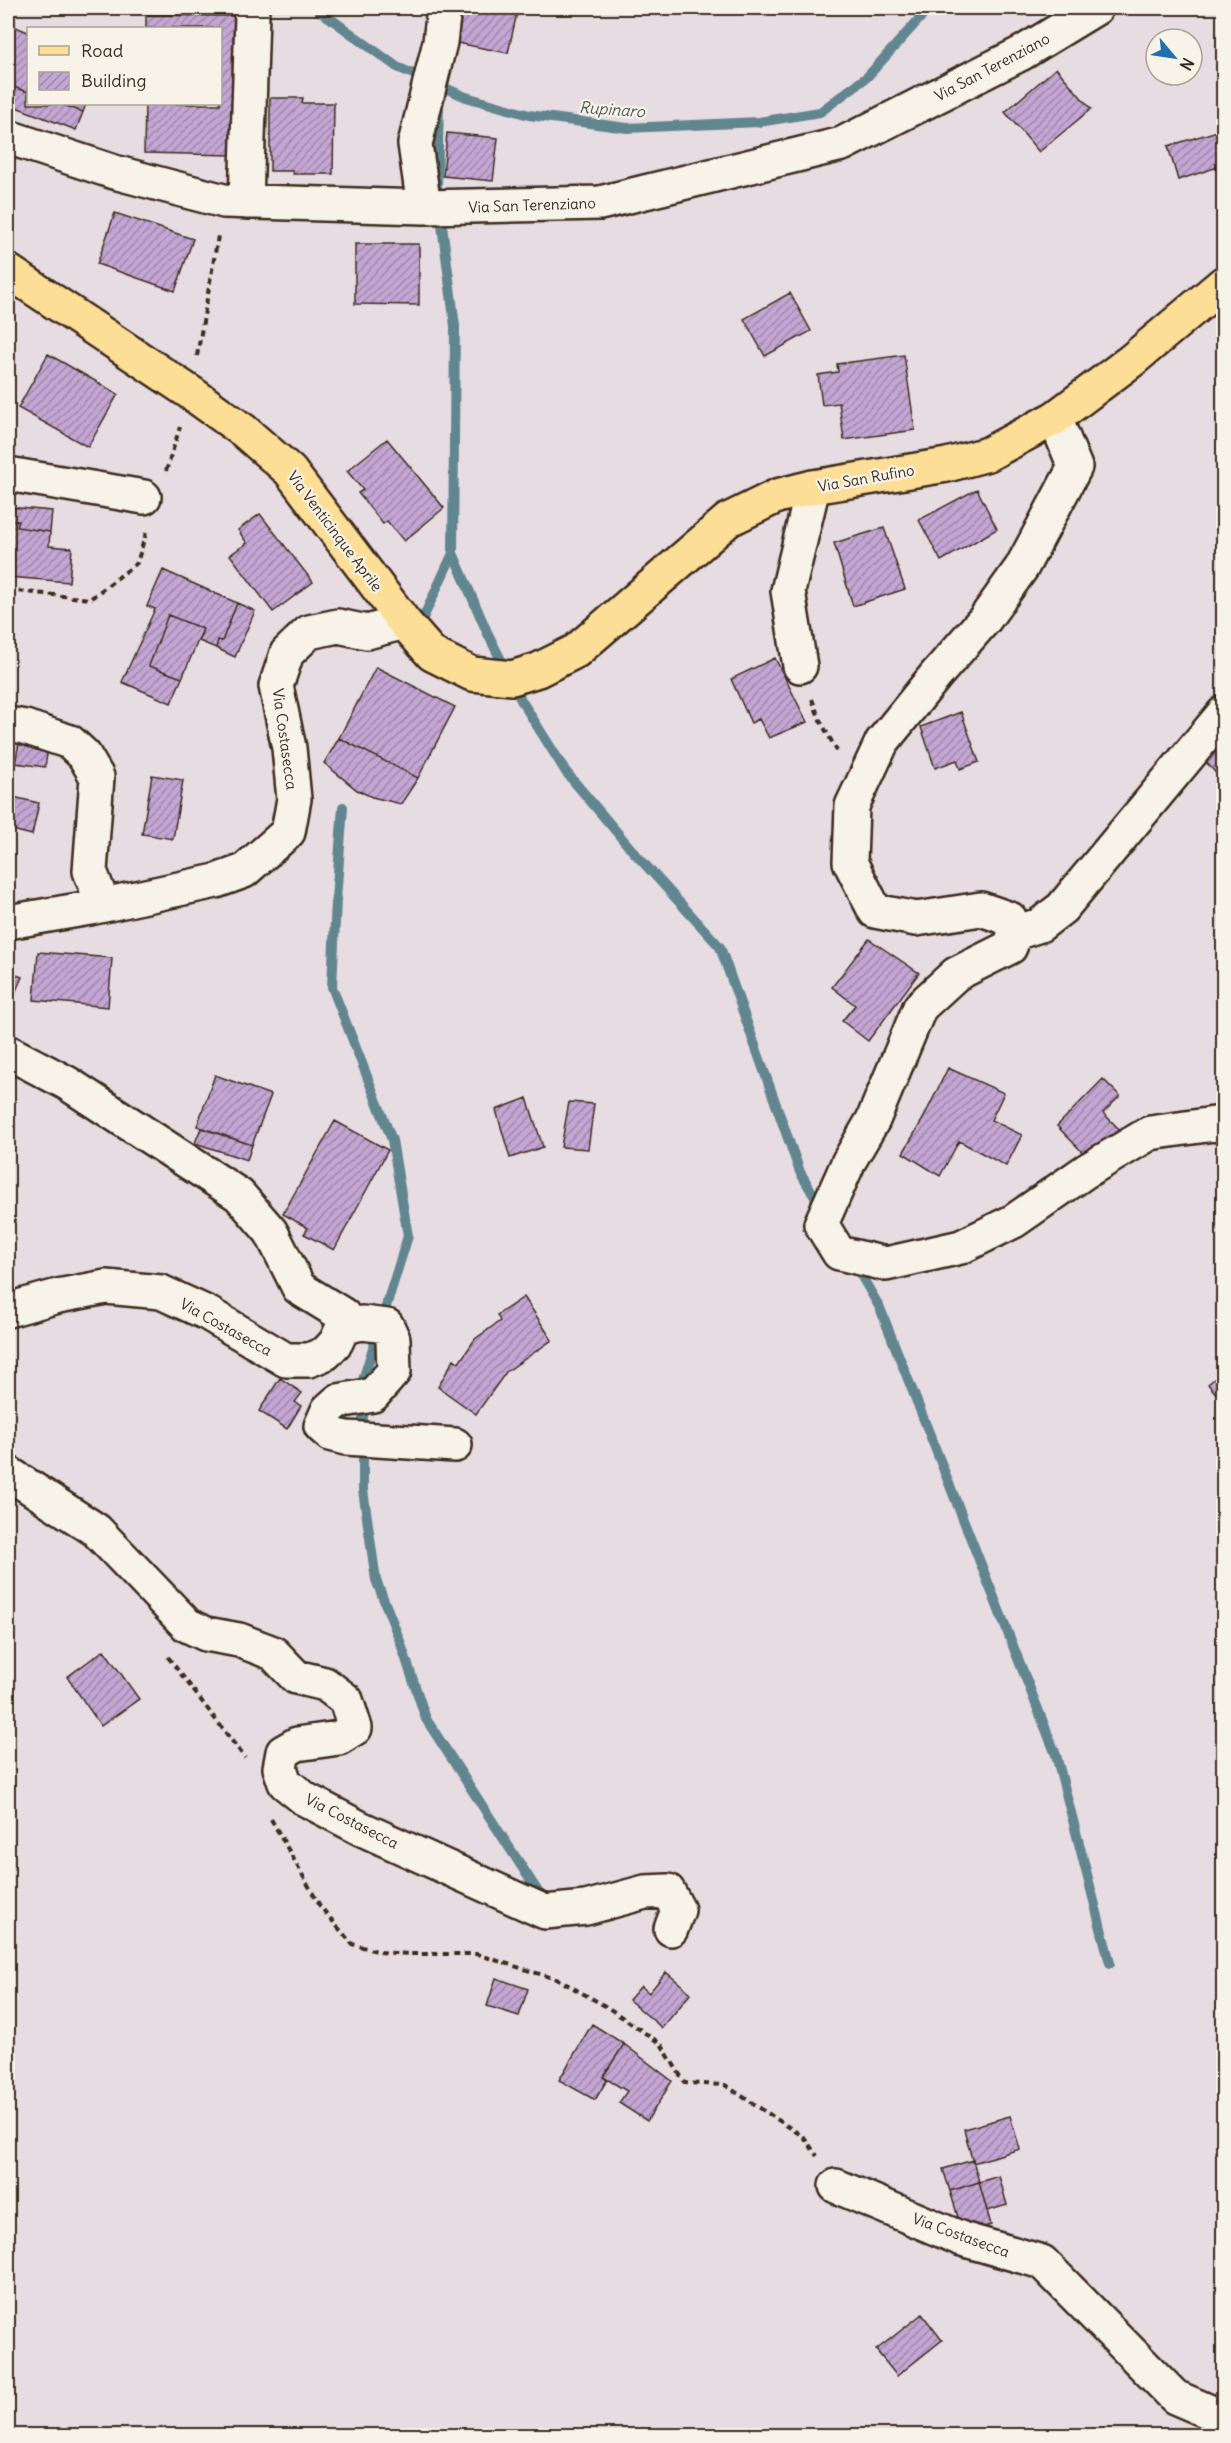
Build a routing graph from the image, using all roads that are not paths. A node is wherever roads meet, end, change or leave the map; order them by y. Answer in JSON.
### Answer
{"nodes":[{"id":1,"x":249,"y":8,"type":"edge"},
{"id":2,"x":444,"y":8,"type":"edge"},
{"id":3,"x":1096,"y":8,"type":"edge"},
{"id":4,"x":8,"y":137,"type":"edge"},
{"id":5,"x":235,"y":202,"type":"junction"},
{"id":6,"x":424,"y":207,"type":"junction"},
{"id":7,"x":8,"y":271,"type":"edge"},
{"id":8,"x":1224,"y":283,"type":"edge"},
{"id":9,"x":1055,"y":418,"type":"junction"},
{"id":10,"x":8,"y":474,"type":"edge"},
{"id":11,"x":813,"y":487,"type":"junction"},
{"id":12,"x":144,"y":497,"type":"dead end"},
{"id":13,"x":404,"y":622,"type":"junction"},
{"id":14,"x":800,"y":666,"type":"road end"},
{"id":15,"x":512,"y":678,"type":"joint"},
{"id":16,"x":1224,"y":713,"type":"edge"},
{"id":17,"x":8,"y":724,"type":"edge"},
{"id":18,"x":103,"y":905,"type":"junction"},
{"id":19,"x":8,"y":922,"type":"edge"},
{"id":20,"x":1015,"y":933,"type":"junction"},
{"id":21,"x":8,"y":1052,"type":"edge"},
{"id":22,"x":1224,"y":1126,"type":"edge"},
{"id":23,"x":8,"y":1310,"type":"edge"},
{"id":24,"x":343,"y":1327,"type":"junction"},
{"id":25,"x":455,"y":1445,"type":"dead end"},
{"id":26,"x":8,"y":1473,"type":"edge"},
{"id":27,"x":671,"y":1929,"type":"dead end"},
{"id":28,"x":836,"y":2186,"type":"road end"},
{"id":29,"x":1224,"y":2418,"type":"edge"}],
"edges":[{"from":1,"to":5,"type":"street"},
{"from":2,"to":6,"type":"street"},
{"from":3,"to":6,"type":"street","name":"Via San Terenziano"},
{"from":4,"to":5,"type":"street","name":"Via San Terenziano"},
{"from":5,"to":6,"type":"street","name":"Via San Terenziano"},
{"from":7,"to":13,"type":"main road","name":"Via Venticinque Aprile"},
{"from":8,"to":9,"type":"main road","name":"Via San Rufino"},
{"from":9,"to":11,"type":"main road","name":"Via San Rufino"},
{"from":9,"to":20,"type":"street"},
{"from":10,"to":12,"type":"street"},
{"from":11,"to":14,"type":"street"},
{"from":11,"to":15,"type":"main road","name":"Via San Rufino"},
{"from":13,"to":15,"type":"main road","name":"Via Venticinque Aprile"},
{"from":13,"to":18,"type":"street","name":"Via Costasecca"},
{"from":16,"to":20,"type":"street"},
{"from":17,"to":18,"type":"street"},
{"from":18,"to":19,"type":"street","name":"Via Costasecca"},
{"from":20,"to":22,"type":"street"},
{"from":21,"to":24,"type":"street"},
{"from":23,"to":24,"type":"street","name":"Via Costasecca"},
{"from":24,"to":25,"type":"street"},
{"from":26,"to":27,"type":"street","name":"Via Costasecca"},
{"from":28,"to":29,"type":"street","name":"Via Costasecca"}]}
